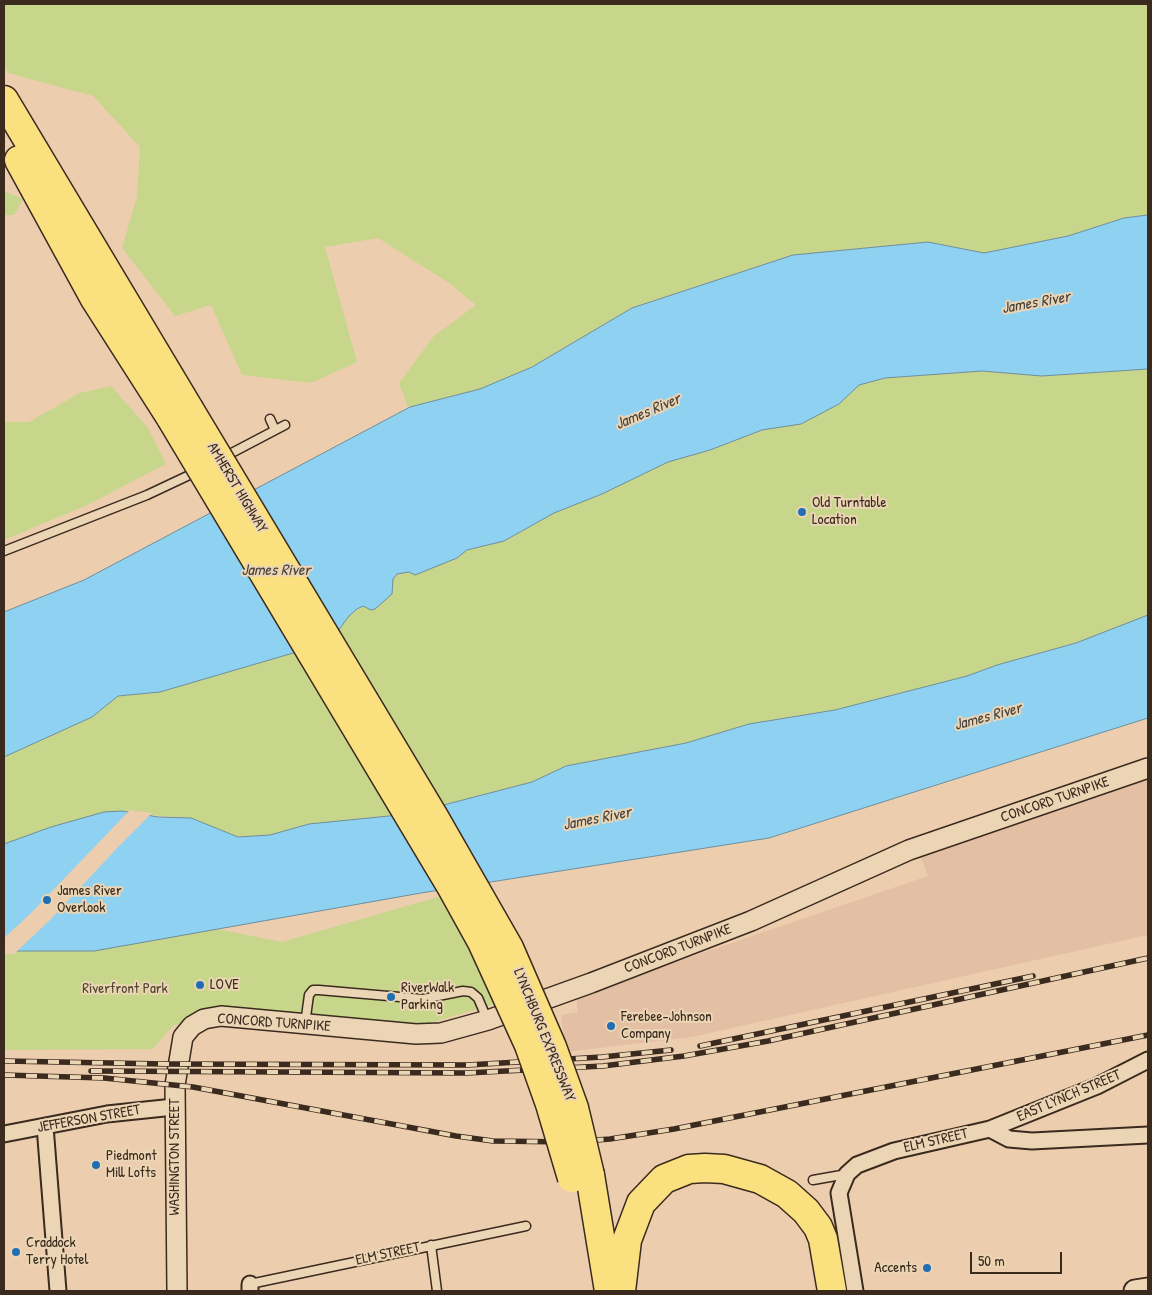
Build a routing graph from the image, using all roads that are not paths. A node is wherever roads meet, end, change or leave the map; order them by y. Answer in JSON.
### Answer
{"nodes":[{"id":1,"x":4,"y":100,"type":"edge"},
{"id":2,"x":4,"y":133,"type":"edge"},
{"id":3,"x":180,"y":414,"type":"junction"},
{"id":4,"x":270,"y":419,"type":"dead end"},
{"id":5,"x":285,"y":425,"type":"dead end"},
{"id":6,"x":275,"y":430,"type":"junction"},
{"id":7,"x":4,"y":551,"type":"edge"},
{"id":8,"x":1148,"y":768,"type":"edge"},
{"id":9,"x":460,"y":881,"type":"joint"},
{"id":10,"x":488,"y":1020,"type":"junction"},
{"id":11,"x":305,"y":1024,"type":"junction"},
{"id":12,"x":192,"y":1026,"type":"joint"},
{"id":13,"x":1148,"y":1060,"type":"edge"},
{"id":14,"x":174,"y":1106,"type":"junction"},
{"id":15,"x":45,"y":1126,"type":"junction"},
{"id":16,"x":990,"y":1129,"type":"junction"},
{"id":17,"x":4,"y":1134,"type":"edge"},
{"id":18,"x":1148,"y":1135,"type":"edge"},
{"id":19,"x":846,"y":1174,"type":"junction"},
{"id":20,"x":581,"y":1176,"type":"junction"},
{"id":21,"x":813,"y":1180,"type":"dead end"},
{"id":22,"x":526,"y":1226,"type":"dead end"},
{"id":23,"x":430,"y":1245,"type":"junction"},
{"id":24,"x":250,"y":1288,"type":"edge"},
{"id":25,"x":1148,"y":1289,"type":"edge"},
{"id":26,"x":58,"y":1291,"type":"edge"},
{"id":27,"x":176,"y":1291,"type":"edge"},
{"id":28,"x":437,"y":1291,"type":"edge"},
{"id":29,"x":594,"y":1291,"type":"edge"},
{"id":30,"x":609,"y":1291,"type":"edge"},
{"id":31,"x":621,"y":1291,"type":"edge"},
{"id":32,"x":832,"y":1291,"type":"edge"},
{"id":33,"x":854,"y":1291,"type":"edge"},
{"id":34,"x":1135,"y":1291,"type":"edge"}],
"edges":[{"from":1,"to":3,"type":"highway","name":"AMHERST HIGHWAY"},
{"from":2,"to":3,"type":"highway","name":"AMHERST HIGHWAY"},
{"from":3,"to":9,"type":"highway","name":"AMHERST HIGHWAY","bridge":true},
{"from":4,"to":6,"type":"lane"},
{"from":5,"to":6,"type":"lane"},
{"from":6,"to":7,"type":"lane"},
{"from":8,"to":10,"type":"street","name":"CONCORD TURNPIKE"},
{"from":9,"to":20,"type":"highway","name":"LYNCHBURG EXPRESSWAY","bridge":true},
{"from":10,"to":11,"type":"street","name":"CONCORD TURNPIKE"},
{"from":10,"to":11,"type":"lane"},
{"from":11,"to":12,"type":"street","name":"CONCORD TURNPIKE"},
{"from":12,"to":14,"type":"street","name":"WASHINGTON STREET"},
{"from":13,"to":16,"type":"street","name":"EAST LYNCH STREET"},
{"from":14,"to":15,"type":"street","name":"JEFFERSON STREET"},
{"from":14,"to":27,"type":"street","name":"WASHINGTON STREET"},
{"from":15,"to":17,"type":"street","name":"JEFFERSON STREET"},
{"from":15,"to":26,"type":"street"},
{"from":16,"to":18,"type":"street","name":"ELM STREET"},
{"from":16,"to":19,"type":"street","name":"ELM STREET"},
{"from":19,"to":21,"type":"lane"},
{"from":19,"to":33,"type":"street"},
{"from":20,"to":29,"type":"highway","name":"LYNCHBURG EXPRESSWAY"},
{"from":20,"to":30,"type":"highway","name":"LYNCHBURG EXPRESSWAY"},
{"from":22,"to":23,"type":"lane","name":"ELM STREET"},
{"from":23,"to":24,"type":"lane","name":"ELM STREET"},
{"from":23,"to":28,"type":"lane"},
{"from":25,"to":34,"type":"main road"},
{"from":31,"to":32,"type":"highway"}]}
